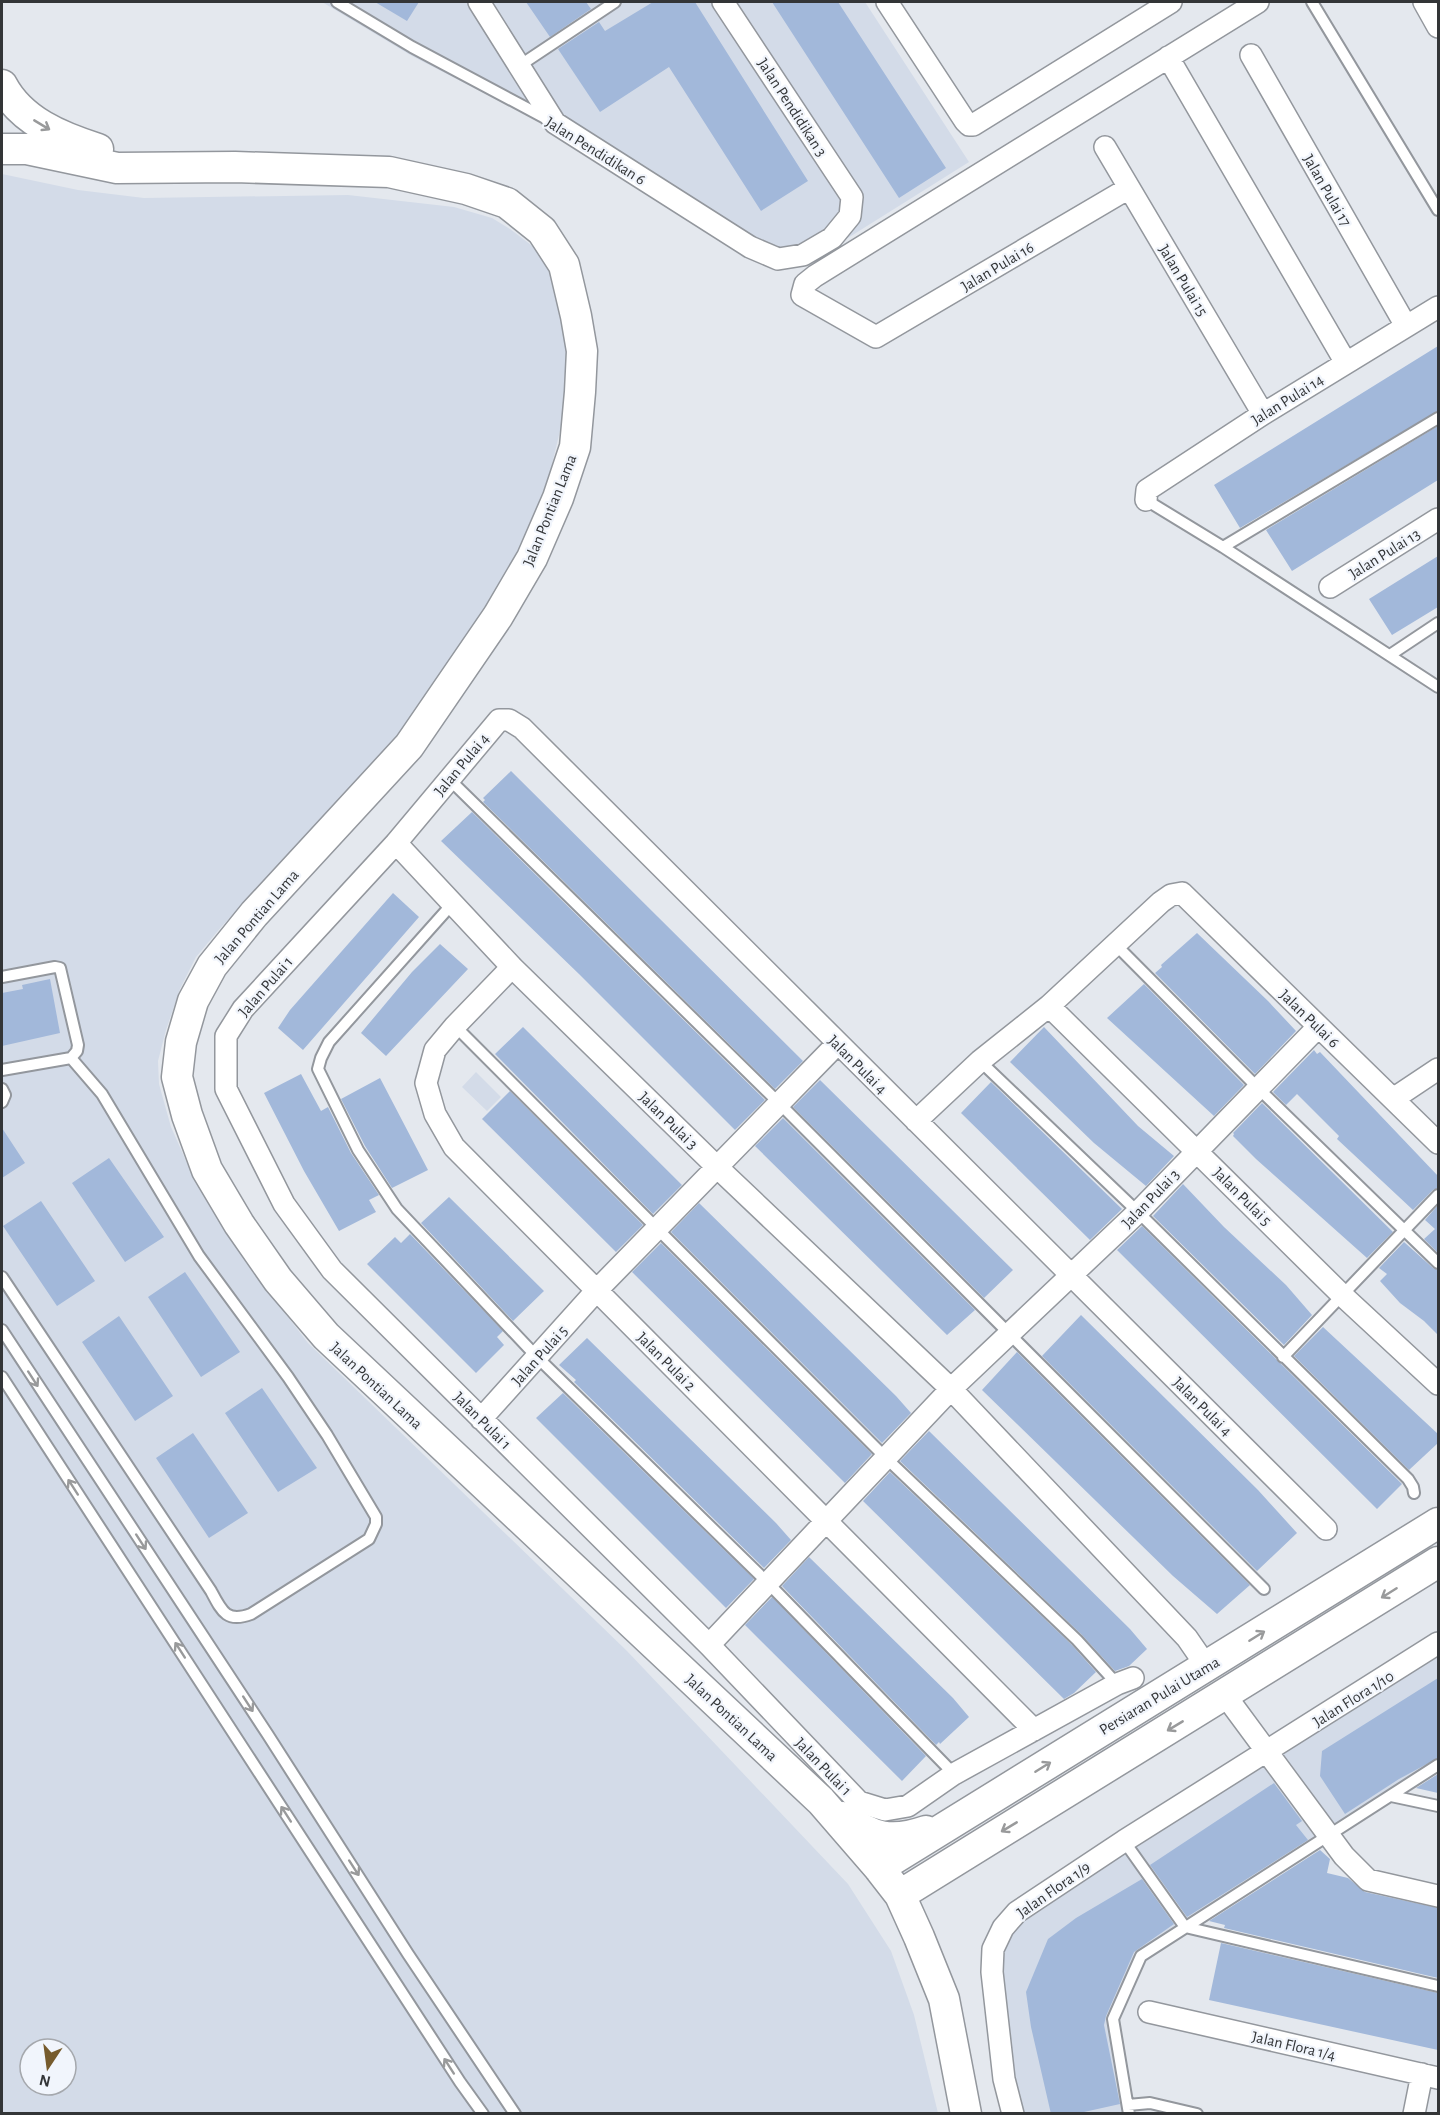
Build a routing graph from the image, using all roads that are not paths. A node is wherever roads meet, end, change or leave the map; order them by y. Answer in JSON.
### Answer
{"nodes":[{"id":1,"x":337,"y":2,"type":"edge"},
{"id":2,"x":479,"y":2,"type":"edge"},
{"id":3,"x":615,"y":2,"type":"edge"},
{"id":4,"x":723,"y":2,"type":"edge"},
{"id":5,"x":887,"y":2,"type":"edge"},
{"id":6,"x":1171,"y":2,"type":"edge"},
{"id":7,"x":1258,"y":2,"type":"edge"},
{"id":8,"x":1312,"y":2,"type":"edge"},
{"id":9,"x":1424,"y":2,"type":"edge"},
{"id":10,"x":602,"y":5,"type":"edge"},
{"id":11,"x":1438,"y":27,"type":"edge"},
{"id":12,"x":1251,"y":55,"type":"dead end"},
{"id":13,"x":1168,"y":57,"type":"junction"},
{"id":14,"x":519,"y":66,"type":"junction"},
{"id":15,"x":2,"y":85,"type":"edge"},
{"id":16,"x":555,"y":123,"type":"junction"},
{"id":17,"x":1105,"y":147,"type":"dead end"},
{"id":18,"x":2,"y":149,"type":"edge"},
{"id":19,"x":158,"y":167,"type":"junction"},
{"id":20,"x":1129,"y":188,"type":"junction"},
{"id":21,"x":1438,"y":210,"type":"edge"},
{"id":22,"x":850,"y":216,"type":"joint"},
{"id":23,"x":1438,"y":307,"type":"edge"},
{"id":24,"x":1406,"y":326,"type":"junction"},
{"id":25,"x":1346,"y":363,"type":"junction"},
{"id":26,"x":1263,"y":414,"type":"junction"},
{"id":27,"x":1438,"y":418,"type":"edge"},
{"id":28,"x":1146,"y":500,"type":"joint"},
{"id":29,"x":1438,"y":519,"type":"edge"},
{"id":30,"x":1223,"y":547,"type":"junction"},
{"id":31,"x":1330,"y":586,"type":"dead end"},
{"id":32,"x":1438,"y":623,"type":"edge"},
{"id":33,"x":1390,"y":655,"type":"junction"},
{"id":34,"x":1438,"y":687,"type":"edge"},
{"id":35,"x":448,"y":778,"type":"junction"},
{"id":36,"x":396,"y":843,"type":"junction"},
{"id":37,"x":453,"y":903,"type":"junction"},
{"id":38,"x":1116,"y":945,"type":"junction"},
{"id":39,"x":512,"y":967,"type":"junction"},
{"id":40,"x":2,"y":977,"type":"edge"},
{"id":41,"x":1049,"y":1006,"type":"junction"},
{"id":42,"x":455,"y":1026,"type":"junction"},
{"id":43,"x":1318,"y":1027,"type":"junction"},
{"id":44,"x":838,"y":1042,"type":"junction"},
{"id":45,"x":71,"y":1058,"type":"junction"},
{"id":46,"x":980,"y":1061,"type":"junction"},
{"id":47,"x":1438,"y":1069,"type":"edge"},
{"id":48,"x":2,"y":1070,"type":"edge"},
{"id":49,"x":2,"y":1089,"type":"edge"},
{"id":50,"x":1259,"y":1089,"type":"junction"},
{"id":51,"x":1393,"y":1099,"type":"junction"},
{"id":52,"x":2,"y":1102,"type":"edge"},
{"id":53,"x":779,"y":1103,"type":"junction"},
{"id":54,"x":916,"y":1121,"type":"junction"},
{"id":55,"x":1438,"y":1143,"type":"edge"},
{"id":56,"x":1197,"y":1150,"type":"junction"},
{"id":57,"x":717,"y":1167,"type":"junction"},
{"id":58,"x":1438,"y":1195,"type":"edge"},
{"id":59,"x":1138,"y":1212,"type":"junction"},
{"id":60,"x":657,"y":1228,"type":"junction"},
{"id":61,"x":1404,"y":1231,"type":"junction"},
{"id":62,"x":1438,"y":1263,"type":"edge"},
{"id":63,"x":1072,"y":1275,"type":"junction"},
{"id":64,"x":2,"y":1277,"type":"edge"},
{"id":65,"x":597,"y":1290,"type":"junction"},
{"id":66,"x":1343,"y":1296,"type":"junction"},
{"id":67,"x":2,"y":1330,"type":"edge"},
{"id":68,"x":1009,"y":1335,"type":"junction"},
{"id":69,"x":537,"y":1357,"type":"junction"},
{"id":70,"x":1283,"y":1358,"type":"junction"},
{"id":71,"x":2,"y":1377,"type":"edge"},
{"id":72,"x":1438,"y":1384,"type":"edge"},
{"id":73,"x":951,"y":1389,"type":"junction"},
{"id":74,"x":482,"y":1419,"type":"junction"},
{"id":75,"x":886,"y":1458,"type":"junction"},
{"id":76,"x":1414,"y":1493,"type":"dead end"},
{"id":77,"x":826,"y":1521,"type":"junction"},
{"id":78,"x":1438,"y":1523,"type":"edge"},
{"id":79,"x":1326,"y":1529,"type":"dead end"},
{"id":80,"x":1438,"y":1562,"type":"edge"},
{"id":81,"x":768,"y":1583,"type":"junction"},
{"id":82,"x":1264,"y":1589,"type":"dead end"},
{"id":83,"x":1438,"y":1643,"type":"edge"},
{"id":84,"x":709,"y":1645,"type":"junction"},
{"id":85,"x":1207,"y":1667,"type":"junction"},
{"id":86,"x":1125,"y":1681,"type":"joint"},
{"id":87,"x":1225,"y":1695,"type":"junction"},
{"id":88,"x":1034,"y":1730,"type":"junction"},
{"id":89,"x":1267,"y":1752,"type":"junction"},
{"id":90,"x":1438,"y":1765,"type":"edge"},
{"id":91,"x":954,"y":1774,"type":"junction"},
{"id":92,"x":1391,"y":1796,"type":"junction"},
{"id":93,"x":821,"y":1801,"type":"junction"},
{"id":94,"x":1438,"y":1806,"type":"edge"},
{"id":95,"x":957,"y":1820,"type":"junction"},
{"id":96,"x":1329,"y":1835,"type":"junction"},
{"id":97,"x":1125,"y":1841,"type":"junction"},
{"id":98,"x":964,"y":1854,"type":"junction"},
{"id":99,"x":879,"y":1868,"type":"junction"},
{"id":100,"x":900,"y":1895,"type":"junction"},
{"id":101,"x":1438,"y":1896,"type":"edge"},
{"id":102,"x":1185,"y":1928,"type":"junction"},
{"id":103,"x":1438,"y":1986,"type":"edge"},
{"id":104,"x":945,"y":1999,"type":"junction"},
{"id":105,"x":1149,"y":2012,"type":"dead end"},
{"id":106,"x":1430,"y":2076,"type":"edge"},
{"id":107,"x":1129,"y":2109,"type":"edge"},
{"id":108,"x":483,"y":2114,"type":"edge"},
{"id":109,"x":515,"y":2114,"type":"edge"},
{"id":110,"x":966,"y":2114,"type":"edge"},
{"id":111,"x":1013,"y":2114,"type":"edge"},
{"id":112,"x":1197,"y":2114,"type":"edge"},
{"id":113,"x":1413,"y":2114,"type":"edge"}],
"edges":[{"from":1,"to":16,"type":"lane","name":"Jalan Pendidikan 6"},
{"from":2,"to":14,"type":"street"},
{"from":3,"to":10,"type":"lane"},
{"from":4,"to":22,"type":"street","name":"Jalan Pendidikan 3"},
{"from":5,"to":6,"type":"street"},
{"from":7,"to":13,"type":"street"},
{"from":8,"to":21,"type":"lane"},
{"from":9,"to":11,"type":"street"},
{"from":10,"to":14,"type":"lane"},
{"from":12,"to":24,"type":"street","name":"Jalan Pulai 17"},
{"from":13,"to":20,"type":"street","name":"Jalan Pulai 16"},
{"from":13,"to":25,"type":"street"},
{"from":14,"to":16,"type":"street"},
{"from":15,"to":19,"type":"street","name":"Jalan Pontian Lama","one_way":true},
{"from":16,"to":22,"type":"street","name":"Jalan Pendidikan 6"},
{"from":17,"to":20,"type":"street","name":"Jalan Pulai 15"},
{"from":18,"to":19,"type":"street","name":"Jalan Pontian Lama"},
{"from":19,"to":93,"type":"street","name":"Jalan Pontian Lama"},
{"from":20,"to":26,"type":"street","name":"Jalan Pulai 15"},
{"from":23,"to":24,"type":"street","name":"Jalan Pulai 14"},
{"from":24,"to":25,"type":"street","name":"Jalan Pulai 14"},
{"from":25,"to":26,"type":"street","name":"Jalan Pulai 14"},
{"from":26,"to":28,"type":"street","name":"Jalan Pulai 14"},
{"from":27,"to":30,"type":"lane"},
{"from":28,"to":30,"type":"lane"},
{"from":29,"to":31,"type":"street","name":"Jalan Pulai 13"},
{"from":30,"to":33,"type":"lane"},
{"from":32,"to":33,"type":"lane"},
{"from":33,"to":34,"type":"lane"},
{"from":35,"to":36,"type":"street","name":"Jalan Pulai 4"},
{"from":35,"to":44,"type":"street","name":"Jalan Pulai 4"},
{"from":35,"to":53,"type":"lane"},
{"from":36,"to":37,"type":"street","name":"Jalan Pulai 3"},
{"from":36,"to":74,"type":"street","name":"Jalan Pulai 1"},
{"from":37,"to":39,"type":"street","name":"Jalan Pulai 3"},
{"from":37,"to":69,"type":"lane"},
{"from":38,"to":41,"type":"street"},
{"from":38,"to":43,"type":"street","name":"Jalan Pulai 6"},
{"from":38,"to":50,"type":"lane"},
{"from":39,"to":42,"type":"street","name":"Jalan Pulai 2"},
{"from":39,"to":57,"type":"street","name":"Jalan Pulai 3"},
{"from":40,"to":45,"type":"lane"},
{"from":41,"to":46,"type":"street"},
{"from":41,"to":56,"type":"street","name":"Jalan Pulai 5"},
{"from":42,"to":60,"type":"lane"},
{"from":42,"to":65,"type":"street","name":"Jalan Pulai 2"},
{"from":43,"to":50,"type":"street","name":"Jalan Pulai 3"},
{"from":43,"to":51,"type":"street","name":"Jalan Pulai 6"},
{"from":44,"to":53,"type":"street","name":"Jalan Pulai 5"},
{"from":44,"to":54,"type":"street","name":"Jalan Pulai 4"},
{"from":45,"to":48,"type":"lane"},
{"from":45,"to":64,"type":"lane"},
{"from":46,"to":54,"type":"street"},
{"from":46,"to":59,"type":"lane"},
{"from":47,"to":51,"type":"street"},
{"from":49,"to":52,"type":"lane"},
{"from":50,"to":56,"type":"street","name":"Jalan Pulai 3"},
{"from":50,"to":61,"type":"lane"},
{"from":51,"to":55,"type":"street","name":"Jalan Pulai 6"},
{"from":53,"to":57,"type":"street","name":"Jalan Pulai 5"},
{"from":53,"to":68,"type":"lane"},
{"from":54,"to":63,"type":"street","name":"Jalan Pulai 4"},
{"from":56,"to":59,"type":"street","name":"Jalan Pulai 3"},
{"from":56,"to":66,"type":"street","name":"Jalan Pulai 5"},
{"from":57,"to":60,"type":"street","name":"Jalan Pulai 5"},
{"from":57,"to":73,"type":"street","name":"Jalan Pulai 3"},
{"from":58,"to":61,"type":"lane"},
{"from":59,"to":63,"type":"street","name":"Jalan Pulai 3"},
{"from":59,"to":70,"type":"lane"},
{"from":60,"to":65,"type":"street","name":"Jalan Pulai 5"},
{"from":60,"to":75,"type":"lane"},
{"from":61,"to":62,"type":"lane"},
{"from":61,"to":66,"type":"lane"},
{"from":63,"to":68,"type":"street","name":"Jalan Pulai 3"},
{"from":63,"to":79,"type":"street","name":"Jalan Pulai 4"},
{"from":65,"to":69,"type":"street","name":"Jalan Pulai 5"},
{"from":65,"to":77,"type":"street","name":"Jalan Pulai 2"},
{"from":66,"to":70,"type":"lane"},
{"from":66,"to":72,"type":"street","name":"Jalan Pulai 5"},
{"from":67,"to":109,"type":"lane","one_way":true},
{"from":68,"to":73,"type":"street","name":"Jalan Pulai 3"},
{"from":68,"to":82,"type":"lane"},
{"from":69,"to":74,"type":"street","name":"Jalan Pulai 5"},
{"from":69,"to":81,"type":"lane"},
{"from":70,"to":76,"type":"lane"},
{"from":108,"to":71,"type":"lane","one_way":true},
{"from":73,"to":75,"type":"street"},
{"from":73,"to":85,"type":"street","name":"Jalan Pulai 3"},
{"from":74,"to":84,"type":"street","name":"Jalan Pulai 1"},
{"from":75,"to":77,"type":"street"},
{"from":75,"to":86,"type":"lane"},
{"from":77,"to":81,"type":"street"},
{"from":77,"to":88,"type":"street","name":"Jalan Pulai 2"},
{"from":85,"to":78,"type":"street","name":"Persiaran Pulai Utama","one_way":true},
{"from":80,"to":87,"type":"street","name":"Persiaran Pulai Utama","one_way":true},
{"from":81,"to":84,"type":"street"},
{"from":81,"to":91,"type":"lane"},
{"from":83,"to":89,"type":"street","name":"Jalan Flora 1/10"},
{"from":84,"to":91,"type":"street","name":"Jalan Pulai 1"},
{"from":85,"to":87,"type":"street"},
{"from":95,"to":85,"type":"street","name":"Persiaran Pulai Utama","one_way":true},
{"from":86,"to":88,"type":"street","name":"Jalan Pulai 1"},
{"from":87,"to":89,"type":"street"},
{"from":87,"to":98,"type":"street","name":"Persiaran Pulai Utama","one_way":true},
{"from":88,"to":91,"type":"street","name":"Jalan Pulai 1"},
{"from":89,"to":96,"type":"street"},
{"from":89,"to":97,"type":"street","name":"Jalan Flora 1/9"},
{"from":90,"to":92,"type":"lane"},
{"from":92,"to":94,"type":"lane"},
{"from":92,"to":96,"type":"lane"},
{"from":93,"to":95,"type":"street"},
{"from":93,"to":99,"type":"street","name":"Jalan Pontian Lama"},
{"from":95,"to":99,"type":"street","name":"Persiaran Pulai Utama"},
{"from":96,"to":101,"type":"street"},
{"from":96,"to":102,"type":"lane"},
{"from":97,"to":102,"type":"lane"},
{"from":97,"to":111,"type":"street","name":"Jalan Flora 1/9"},
{"from":98,"to":100,"type":"street","name":"Persiaran Pulai Utama"},
{"from":98,"to":104,"type":"street"},
{"from":99,"to":100,"type":"street","name":"Jalan Pontian Lama"},
{"from":100,"to":104,"type":"street","name":"Jalan Pontian Lama"},
{"from":102,"to":103,"type":"lane"},
{"from":102,"to":107,"type":"lane"},
{"from":104,"to":110,"type":"street","name":"Jalan Pontian Lama"},
{"from":105,"to":106,"type":"street","name":"Jalan Flora 1/4"},
{"from":106,"to":113,"type":"street"},
{"from":107,"to":112,"type":"lane"}]}
